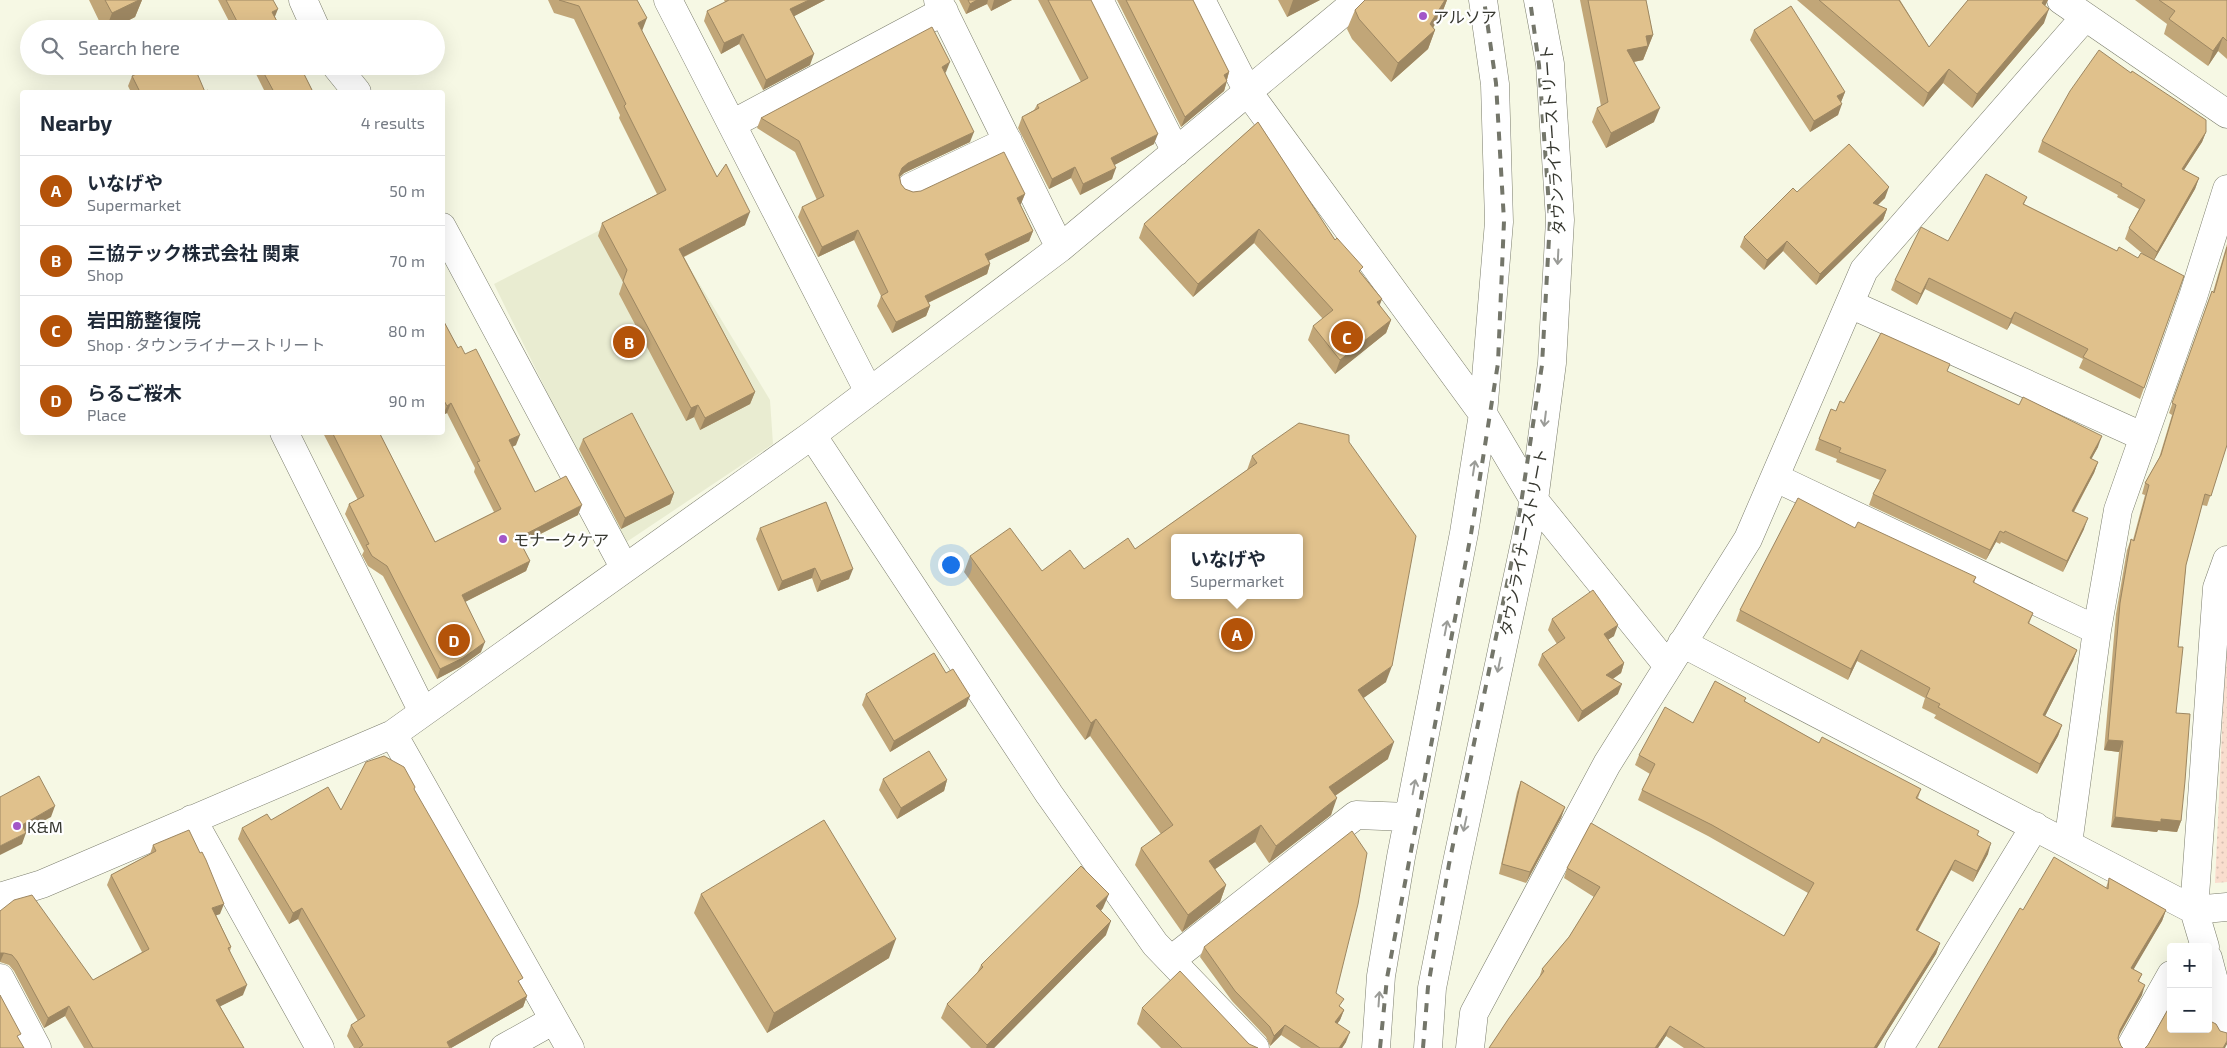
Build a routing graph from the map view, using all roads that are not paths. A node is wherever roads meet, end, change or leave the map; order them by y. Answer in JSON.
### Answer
{"nodes":[{"id":1,"x":303,"y":0,"type":"edge"},
{"id":2,"x":668,"y":0,"type":"edge"},
{"id":3,"x":1099,"y":0,"type":"edge"},
{"id":4,"x":1201,"y":0,"type":"edge"},
{"id":5,"x":1358,"y":0,"type":"edge"},
{"id":6,"x":1483,"y":0,"type":"edge"},
{"id":7,"x":1538,"y":0,"type":"edge"},
{"id":8,"x":2061,"y":0,"type":"edge"},
{"id":9,"x":941,"y":6,"type":"edge"},
{"id":10,"x":2085,"y":17,"type":"junction"},
{"id":11,"x":312,"y":20,"type":"edge"},
{"id":12,"x":343,"y":75,"type":"edge"},
{"id":13,"x":355,"y":90,"type":"edge"},
{"id":14,"x":1248,"y":92,"type":"junction"},
{"id":15,"x":2227,"y":114,"type":"edge"},
{"id":16,"x":732,"y":124,"type":"junction"},
{"id":17,"x":1008,"y":141,"type":"junction"},
{"id":18,"x":1176,"y":152,"type":"junction"},
{"id":19,"x":911,"y":187,"type":"dead end"},
{"id":20,"x":2227,"y":189,"type":"edge"},
{"id":21,"x":445,"y":233,"type":"edge"},
{"id":22,"x":1060,"y":248,"type":"junction"},
{"id":23,"x":1850,"y":304,"type":"junction"},
{"id":24,"x":869,"y":392,"type":"junction"},
{"id":25,"x":1482,"y":414,"type":"junction"},
{"id":26,"x":285,"y":435,"type":"edge"},
{"id":27,"x":812,"y":435,"type":"junction"},
{"id":28,"x":2144,"y":437,"type":"junction"},
{"id":29,"x":1776,"y":478,"type":"junction"},
{"id":30,"x":1534,"y":500,"type":"junction"},
{"id":31,"x":2227,"y":560,"type":"edge"},
{"id":32,"x":624,"y":567,"type":"junction"},
{"id":33,"x":2097,"y":630,"type":"junction"},
{"id":34,"x":1682,"y":643,"type":"junction"},
{"id":35,"x":1668,"y":666,"type":"junction"},
{"id":36,"x":423,"y":712,"type":"junction"},
{"id":37,"x":393,"y":734,"type":"junction"},
{"id":38,"x":1409,"y":817,"type":"junction"},
{"id":39,"x":192,"y":819,"type":"junction"},
{"id":40,"x":2035,"y":826,"type":"junction"},
{"id":41,"x":2068,"y":844,"type":"junction"},
{"id":42,"x":0,"y":897,"type":"edge"},
{"id":43,"x":2227,"y":907,"type":"edge"},
{"id":44,"x":2196,"y":932,"type":"edge"},
{"id":45,"x":1171,"y":960,"type":"junction"},
{"id":46,"x":2212,"y":973,"type":"edge"},
{"id":47,"x":0,"y":978,"type":"edge"},
{"id":48,"x":2167,"y":982,"type":"edge"},
{"id":49,"x":554,"y":1020,"type":"junction"},
{"id":50,"x":2227,"y":1030,"type":"edge"},
{"id":51,"x":37,"y":1048,"type":"edge"},
{"id":52,"x":320,"y":1048,"type":"edge"},
{"id":53,"x":504,"y":1048,"type":"edge"},
{"id":54,"x":570,"y":1048,"type":"edge"},
{"id":55,"x":1255,"y":1048,"type":"edge"},
{"id":56,"x":1376,"y":1048,"type":"edge"},
{"id":57,"x":1428,"y":1048,"type":"edge"},
{"id":58,"x":1470,"y":1048,"type":"edge"},
{"id":59,"x":1899,"y":1048,"type":"edge"},
{"id":60,"x":2130,"y":1048,"type":"edge"}],
"edges":[{"from":1,"to":11,"type":"street"},
{"from":2,"to":16,"type":"street"},
{"from":3,"to":18,"type":"street"},
{"from":4,"to":14,"type":"street"},
{"from":5,"to":14,"type":"street"},
{"from":6,"to":25,"type":"street"},
{"from":7,"to":30,"type":"street","name":"タウンライナーストリート","one_way":true},
{"from":8,"to":10,"type":"street"},
{"from":9,"to":16,"type":"street"},
{"from":9,"to":17,"type":"street"},
{"from":10,"to":15,"type":"street"},
{"from":10,"to":23,"type":"street"},
{"from":12,"to":13,"type":"street"},
{"from":14,"to":18,"type":"street"},
{"from":14,"to":25,"type":"street"},
{"from":16,"to":24,"type":"street"},
{"from":17,"to":19,"type":"street"},
{"from":17,"to":22,"type":"street"},
{"from":18,"to":22,"type":"street"},
{"from":20,"to":28,"type":"street"},
{"from":21,"to":32,"type":"street"},
{"from":22,"to":24,"type":"street"},
{"from":23,"to":28,"type":"street"},
{"from":23,"to":29,"type":"street"},
{"from":24,"to":27,"type":"street"},
{"from":25,"to":30,"type":"street"},
{"from":38,"to":25,"type":"street","one_way":true},
{"from":26,"to":36,"type":"street"},
{"from":27,"to":32,"type":"street"},
{"from":27,"to":45,"type":"street"},
{"from":28,"to":33,"type":"street"},
{"from":29,"to":33,"type":"street"},
{"from":29,"to":34,"type":"street"},
{"from":30,"to":35,"type":"street"},
{"from":30,"to":57,"type":"street","name":"タウンライナーストリート","one_way":true},
{"from":31,"to":44,"type":"street"},
{"from":32,"to":36,"type":"street"},
{"from":33,"to":41,"type":"street"},
{"from":34,"to":35,"type":"street"},
{"from":34,"to":40,"type":"street"},
{"from":35,"to":58,"type":"street"},
{"from":36,"to":37,"type":"street"},
{"from":37,"to":39,"type":"street"},
{"from":37,"to":49,"type":"street"},
{"from":38,"to":45,"type":"street"},
{"from":56,"to":38,"type":"street","one_way":true},
{"from":39,"to":42,"type":"street"},
{"from":39,"to":52,"type":"street"},
{"from":40,"to":41,"type":"street"},
{"from":40,"to":59,"type":"street"},
{"from":41,"to":44,"type":"street"},
{"from":43,"to":44,"type":"street"},
{"from":45,"to":55,"type":"street"},
{"from":46,"to":50,"type":"street"},
{"from":47,"to":51,"type":"street"},
{"from":48,"to":60,"type":"street"},
{"from":49,"to":53,"type":"street"},
{"from":49,"to":54,"type":"street"}]}
